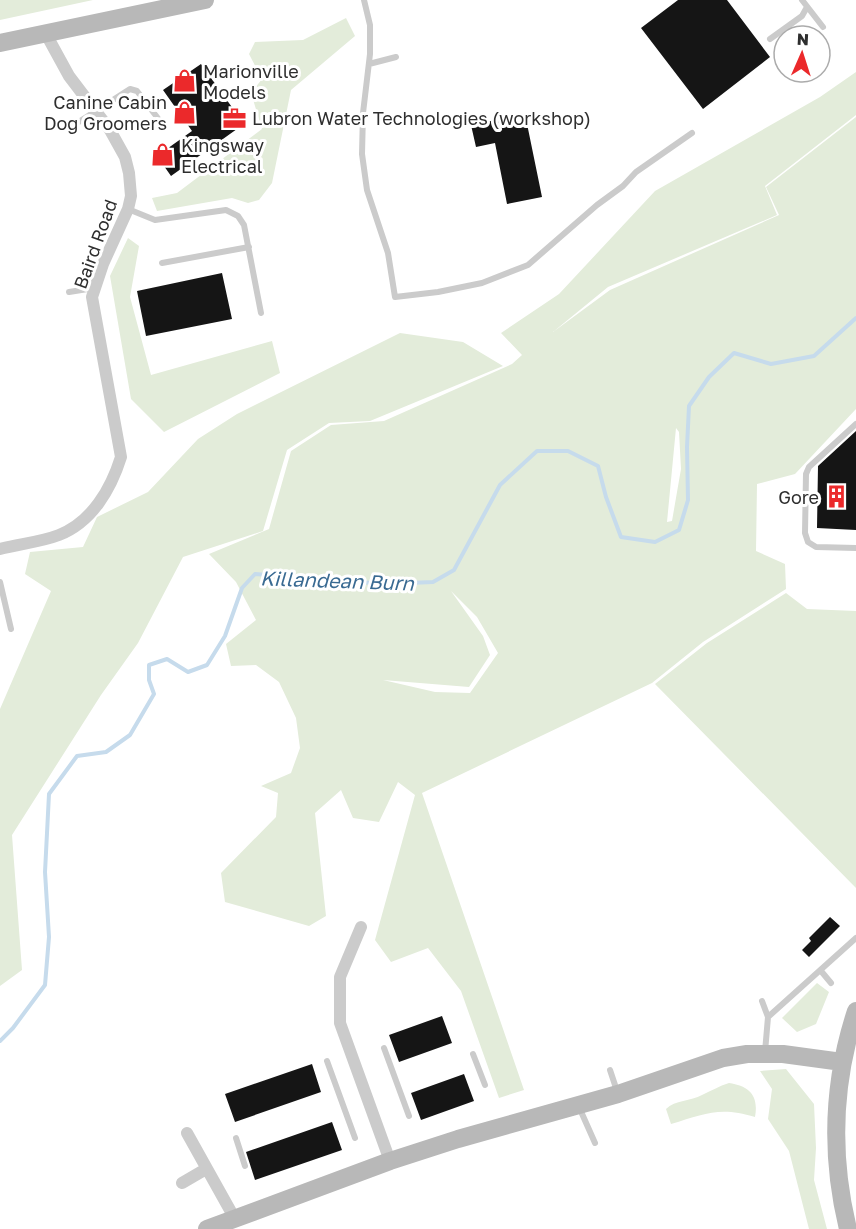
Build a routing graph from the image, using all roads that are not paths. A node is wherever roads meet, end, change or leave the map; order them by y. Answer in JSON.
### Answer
{"nodes":[{"id":1,"x":205,"y":0,"type":"edge"},
{"id":2,"x":364,"y":0,"type":"edge"},
{"id":3,"x":802,"y":0,"type":"edge"},
{"id":4,"x":140,"y":7,"type":"edge"},
{"id":5,"x":807,"y":7,"type":"junction"},
{"id":6,"x":821,"y":24,"type":"edge"},
{"id":7,"x":46,"y":34,"type":"junction"},
{"id":8,"x":770,"y":39,"type":"dead end"},
{"id":9,"x":0,"y":43,"type":"edge"},
{"id":10,"x":396,"y":57,"type":"dead end"},
{"id":11,"x":369,"y":64,"type":"junction"},
{"id":12,"x":95,"y":110,"type":"junction"},
{"id":13,"x":160,"y":121,"type":"dead end"},
{"id":14,"x":74,"y":125,"type":"dead end"},
{"id":15,"x":693,"y":133,"type":"dead end"},
{"id":16,"x":128,"y":209,"type":"junction"},
{"id":17,"x":249,"y":247,"type":"junction"},
{"id":18,"x":162,"y":263,"type":"dead end"},
{"id":19,"x":94,"y":288,"type":"junction"},
{"id":20,"x":69,"y":292,"type":"dead end"},
{"id":21,"x":261,"y":313,"type":"dead end"},
{"id":22,"x":856,"y":424,"type":"edge"},
{"id":23,"x":856,"y":548,"type":"edge"},
{"id":24,"x":0,"y":549,"type":"edge"},
{"id":25,"x":0,"y":582,"type":"edge"},
{"id":26,"x":11,"y":628,"type":"dead end"},
{"id":27,"x":361,"y":927,"type":"dead end"},
{"id":28,"x":856,"y":938,"type":"edge"},
{"id":29,"x":820,"y":971,"type":"junction"},
{"id":30,"x":831,"y":983,"type":"dead end"},
{"id":31,"x":762,"y":1001,"type":"dead end"},
{"id":32,"x":856,"y":1011,"type":"edge"},
{"id":33,"x":768,"y":1017,"type":"junction"},
{"id":34,"x":384,"y":1048,"type":"dead end"},
{"id":35,"x":765,"y":1053,"type":"junction"},
{"id":36,"x":473,"y":1054,"type":"dead end"},
{"id":37,"x":327,"y":1061,"type":"dead end"},
{"id":38,"x":842,"y":1062,"type":"junction"},
{"id":39,"x":610,"y":1070,"type":"dead end"},
{"id":40,"x":485,"y":1085,"type":"dead end"},
{"id":41,"x":618,"y":1094,"type":"junction"},
{"id":42,"x":579,"y":1106,"type":"junction"},
{"id":43,"x":409,"y":1116,"type":"dead end"},
{"id":44,"x":187,"y":1133,"type":"dead end"},
{"id":45,"x":236,"y":1138,"type":"dead end"},
{"id":46,"x":355,"y":1138,"type":"dead end"},
{"id":47,"x":595,"y":1143,"type":"dead end"},
{"id":48,"x":390,"y":1161,"type":"junction"},
{"id":49,"x":245,"y":1166,"type":"dead end"},
{"id":50,"x":206,"y":1169,"type":"junction"},
{"id":51,"x":182,"y":1183,"type":"dead end"},
{"id":52,"x":235,"y":1219,"type":"junction"},
{"id":53,"x":207,"y":1229,"type":"edge"},
{"id":54,"x":848,"y":1229,"type":"edge"}],
"edges":[{"from":1,"to":4,"type":"main road"},
{"from":2,"to":11,"type":"lane"},
{"from":3,"to":5,"type":"lane"},
{"from":4,"to":7,"type":"main road"},
{"from":5,"to":6,"type":"lane"},
{"from":5,"to":8,"type":"lane"},
{"from":7,"to":9,"type":"main road"},
{"from":7,"to":12,"type":"street","name":"Baird Road"},
{"from":10,"to":11,"type":"lane"},
{"from":11,"to":15,"type":"lane"},
{"from":12,"to":13,"type":"lane"},
{"from":12,"to":14,"type":"lane"},
{"from":12,"to":16,"type":"street","name":"Baird Road"},
{"from":16,"to":17,"type":"lane"},
{"from":16,"to":19,"type":"street","name":"Baird Road"},
{"from":17,"to":18,"type":"lane"},
{"from":17,"to":21,"type":"lane"},
{"from":19,"to":20,"type":"lane"},
{"from":19,"to":24,"type":"street","name":"Baird Road"},
{"from":22,"to":23,"type":"lane"},
{"from":25,"to":26,"type":"lane"},
{"from":27,"to":48,"type":"street"},
{"from":28,"to":29,"type":"lane"},
{"from":29,"to":30,"type":"lane"},
{"from":29,"to":33,"type":"lane"},
{"from":31,"to":33,"type":"lane"},
{"from":32,"to":38,"type":"main road"},
{"from":33,"to":35,"type":"lane"},
{"from":34,"to":43,"type":"lane"},
{"from":35,"to":38,"type":"main road"},
{"from":35,"to":41,"type":"main road"},
{"from":36,"to":40,"type":"lane"},
{"from":37,"to":46,"type":"lane"},
{"from":38,"to":54,"type":"main road"},
{"from":39,"to":41,"type":"lane"},
{"from":41,"to":42,"type":"main road"},
{"from":42,"to":47,"type":"lane"},
{"from":42,"to":48,"type":"main road"},
{"from":44,"to":50,"type":"street"},
{"from":45,"to":49,"type":"lane"},
{"from":48,"to":52,"type":"main road"},
{"from":50,"to":51,"type":"street"},
{"from":50,"to":52,"type":"street"},
{"from":52,"to":53,"type":"main road"}]}
